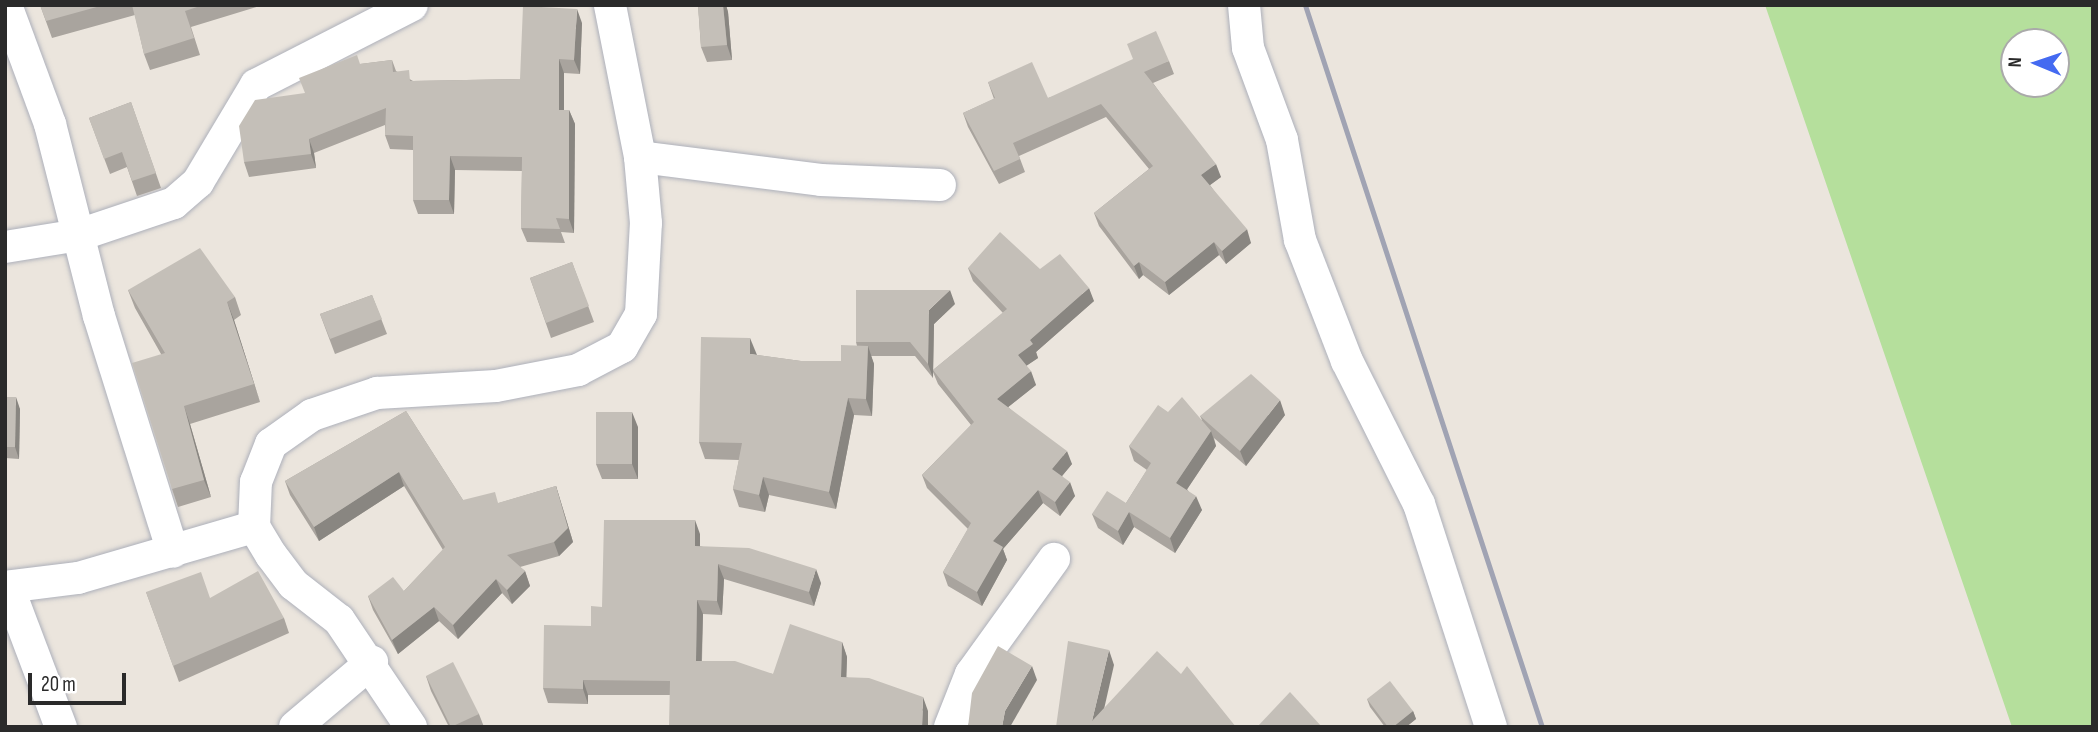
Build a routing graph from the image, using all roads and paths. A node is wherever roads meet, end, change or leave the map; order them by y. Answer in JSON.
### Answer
{"nodes":[{"id":1,"x":6,"y":5,"type":"edge"},
{"id":2,"x":412,"y":5,"type":"edge"},
{"id":3,"x":610,"y":5,"type":"edge"},
{"id":4,"x":1244,"y":5,"type":"edge"},
{"id":5,"x":640,"y":157,"type":"junction"},
{"id":6,"x":940,"y":185,"type":"dead end"},
{"id":7,"x":79,"y":235,"type":"junction"},
{"id":8,"x":5,"y":247,"type":"edge"},
{"id":9,"x":254,"y":527,"type":"junction"},
{"id":10,"x":173,"y":552,"type":"junction"},
{"id":11,"x":1054,"y":559,"type":"dead end"},
{"id":12,"x":7,"y":587,"type":"edge"},
{"id":13,"x":372,"y":662,"type":"junction"},
{"id":14,"x":61,"y":727,"type":"edge"},
{"id":15,"x":295,"y":727,"type":"edge"},
{"id":16,"x":411,"y":727,"type":"edge"},
{"id":17,"x":950,"y":727,"type":"edge"},
{"id":18,"x":1491,"y":727,"type":"edge"}],
"edges":[{"from":1,"to":7,"type":"street"},
{"from":2,"to":7,"type":"street"},
{"from":3,"to":5,"type":"street"},
{"from":4,"to":18,"type":"street"},
{"from":5,"to":6,"type":"street"},
{"from":5,"to":9,"type":"street"},
{"from":7,"to":8,"type":"street"},
{"from":7,"to":10,"type":"street"},
{"from":9,"to":10,"type":"street"},
{"from":9,"to":13,"type":"street"},
{"from":10,"to":12,"type":"street"},
{"from":11,"to":17,"type":"street"},
{"from":12,"to":14,"type":"street"},
{"from":13,"to":15,"type":"street"},
{"from":13,"to":16,"type":"street"}]}
